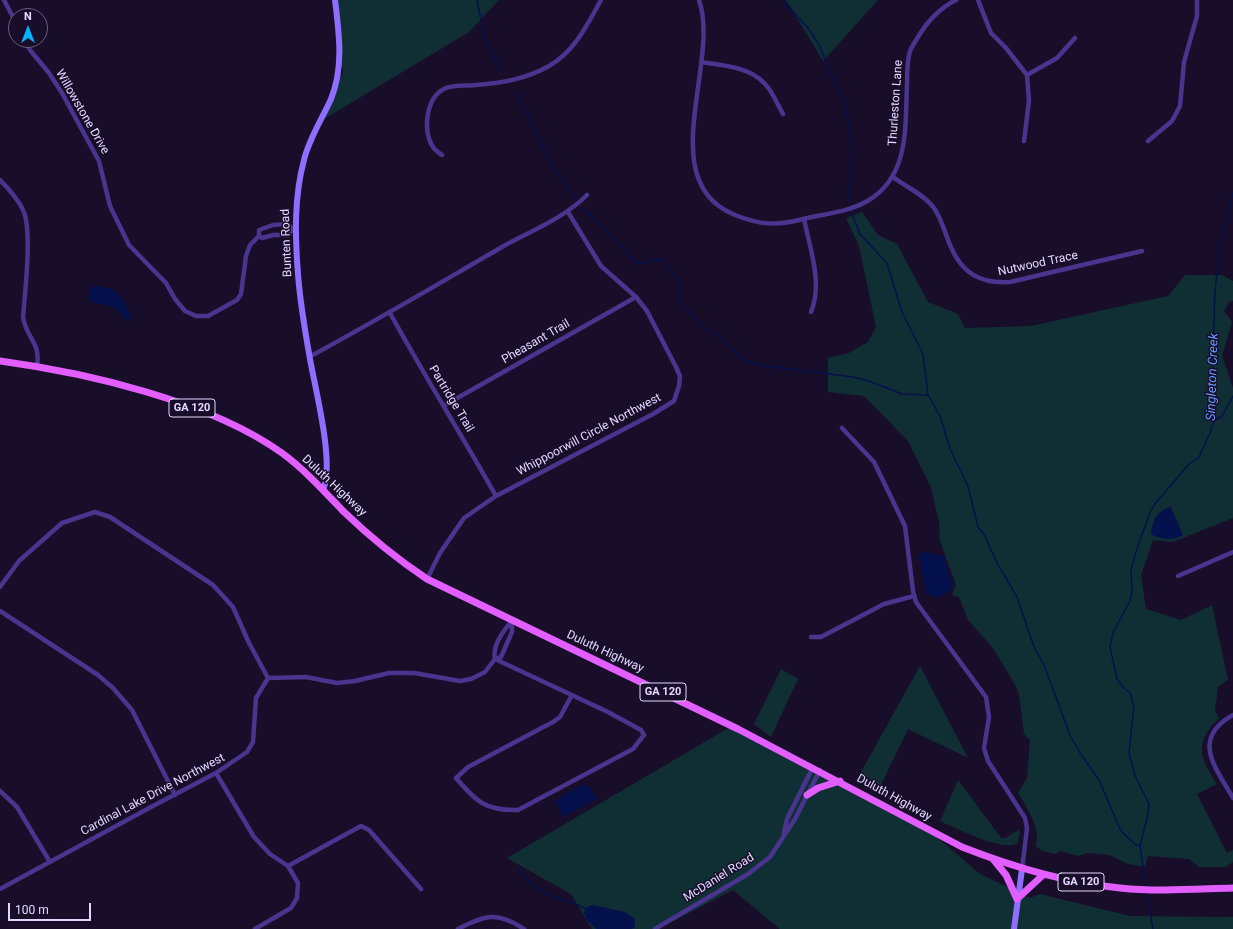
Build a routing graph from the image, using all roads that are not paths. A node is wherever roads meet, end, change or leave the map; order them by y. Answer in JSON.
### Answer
{"nodes":[{"id":1,"x":335,"y":0,"type":"edge"},
{"id":2,"x":601,"y":0,"type":"edge"},
{"id":3,"x":699,"y":0,"type":"edge"},
{"id":4,"x":956,"y":0,"type":"edge"},
{"id":5,"x":978,"y":0,"type":"edge"},
{"id":6,"x":1197,"y":0,"type":"edge"},
{"id":7,"x":1075,"y":38,"type":"dead end"},
{"id":8,"x":29,"y":48,"type":"edge"},
{"id":9,"x":701,"y":62,"type":"junction"},
{"id":10,"x":1027,"y":75,"type":"junction"},
{"id":11,"x":783,"y":114,"type":"dead end"},
{"id":12,"x":1024,"y":141,"type":"dead end"},
{"id":13,"x":1148,"y":141,"type":"dead end"},
{"id":14,"x":442,"y":155,"type":"dead end"},
{"id":15,"x":892,"y":177,"type":"junction"},
{"id":16,"x":0,"y":180,"type":"edge"},
{"id":17,"x":587,"y":195,"type":"dead end"},
{"id":18,"x":568,"y":212,"type":"junction"},
{"id":19,"x":804,"y":219,"type":"junction"},
{"id":20,"x":269,"y":227,"type":"junction"},
{"id":21,"x":294,"y":229,"type":"junction"},
{"id":22,"x":271,"y":235,"type":"junction"},
{"id":23,"x":259,"y":236,"type":"junction"},
{"id":24,"x":1142,"y":251,"type":"dead end"},
{"id":25,"x":636,"y":297,"type":"junction"},
{"id":26,"x":811,"y":312,"type":"dead end"},
{"id":27,"x":390,"y":313,"type":"junction"},
{"id":28,"x":310,"y":357,"type":"junction"},
{"id":29,"x":0,"y":361,"type":"edge"},
{"id":30,"x":37,"y":366,"type":"junction"},
{"id":31,"x":445,"y":406,"type":"junction"},
{"id":32,"x":842,"y":428,"type":"dead end"},
{"id":33,"x":323,"y":490,"type":"junction"},
{"id":34,"x":496,"y":496,"type":"junction"},
{"id":35,"x":1233,"y":552,"type":"edge"},
{"id":36,"x":1178,"y":576,"type":"dead end"},
{"id":37,"x":427,"y":580,"type":"junction"},
{"id":38,"x":0,"y":587,"type":"edge"},
{"id":39,"x":914,"y":596,"type":"junction"},
{"id":40,"x":0,"y":611,"type":"edge"},
{"id":41,"x":512,"y":621,"type":"junction"},
{"id":42,"x":811,"y":637,"type":"dead end"},
{"id":43,"x":495,"y":659,"type":"junction"},
{"id":44,"x":268,"y":678,"type":"junction"},
{"id":45,"x":572,"y":695,"type":"junction"},
{"id":46,"x":1233,"y":715,"type":"edge"},
{"id":47,"x":816,"y":769,"type":"junction"},
{"id":48,"x":216,"y":773,"type":"junction"},
{"id":49,"x":840,"y":781,"type":"junction"},
{"id":50,"x":0,"y":791,"type":"edge"},
{"id":51,"x":175,"y":795,"type":"junction"},
{"id":52,"x":807,"y":795,"type":"junction"},
{"id":53,"x":1233,"y":798,"type":"edge"},
{"id":54,"x":784,"y":834,"type":"junction"},
{"id":55,"x":992,"y":859,"type":"junction"},
{"id":56,"x":50,"y":862,"type":"junction"},
{"id":57,"x":288,"y":866,"type":"junction"},
{"id":58,"x":1022,"y":869,"type":"junction"},
{"id":59,"x":1043,"y":875,"type":"junction"},
{"id":60,"x":1233,"y":888,"type":"edge"},
{"id":61,"x":0,"y":889,"type":"edge"},
{"id":62,"x":421,"y":889,"type":"dead end"},
{"id":63,"x":1018,"y":899,"type":"junction"},
{"id":64,"x":255,"y":929,"type":"edge"},
{"id":65,"x":458,"y":929,"type":"edge"},
{"id":66,"x":524,"y":929,"type":"edge"},
{"id":67,"x":656,"y":929,"type":"edge"},
{"id":68,"x":1014,"y":929,"type":"edge"}],
"edges":[{"from":1,"to":21,"type":"street","name":"Bunten Road"},
{"from":2,"to":14,"type":"street"},
{"from":3,"to":9,"type":"street","name":"Thurleston Lane"},
{"from":4,"to":15,"type":"street","name":"Thurleston Lane"},
{"from":5,"to":10,"type":"street"},
{"from":6,"to":13,"type":"street"},
{"from":7,"to":10,"type":"street"},
{"from":8,"to":23,"type":"street","name":"Willowstone Drive"},
{"from":9,"to":11,"type":"street"},
{"from":9,"to":19,"type":"street","name":"Thurleston Lane"},
{"from":10,"to":12,"type":"street"},
{"from":15,"to":19,"type":"street","name":"Thurleston Lane"},
{"from":15,"to":24,"type":"street","name":"Nutwood Trace"},
{"from":16,"to":30,"type":"street"},
{"from":17,"to":18,"type":"street"},
{"from":18,"to":25,"type":"street","name":"Whippoorwill Circle Northwest"},
{"from":18,"to":27,"type":"street"},
{"from":19,"to":26,"type":"street"},
{"from":20,"to":21,"type":"street"},
{"from":20,"to":22,"type":"street"},
{"from":20,"to":23,"type":"street","name":"Willowstone Drive"},
{"from":21,"to":22,"type":"street"},
{"from":21,"to":28,"type":"street","name":"Bunten Road"},
{"from":22,"to":23,"type":"street"},
{"from":25,"to":31,"type":"street","name":"Pheasant Trail"},
{"from":25,"to":34,"type":"street","name":"Whippoorwill Circle Northwest"},
{"from":27,"to":28,"type":"street"},
{"from":27,"to":31,"type":"street","name":"Partridge Trail"},
{"from":28,"to":33,"type":"street","name":"Bunten Road"},
{"from":29,"to":30,"type":"main road","name":"Duluth Highway","number":"GA 120"},
{"from":30,"to":33,"type":"main road","name":"Duluth Highway","number":"GA 120"},
{"from":31,"to":34,"type":"street","name":"Partridge Trail"},
{"from":32,"to":39,"type":"street"},
{"from":33,"to":37,"type":"main road","name":"Duluth Highway","number":"GA 120"},
{"from":34,"to":37,"type":"street","name":"Whippoorwill Circle Northwest"},
{"from":35,"to":36,"type":"street"},
{"from":37,"to":41,"type":"main road","name":"Duluth Highway","number":"GA 120"},
{"from":38,"to":44,"type":"street"},
{"from":39,"to":42,"type":"street"},
{"from":39,"to":58,"type":"street"},
{"from":40,"to":51,"type":"street"},
{"from":41,"to":43,"type":"street"},
{"from":41,"to":43,"type":"street"},
{"from":41,"to":47,"type":"main road","name":"Duluth Highway","number":"GA 120"},
{"from":43,"to":44,"type":"street"},
{"from":43,"to":45,"type":"street"},
{"from":44,"to":48,"type":"street","name":"Cardinal Lake Drive Northwest"},
{"from":45,"to":45,"type":"street"},
{"from":46,"to":53,"type":"street"},
{"from":47,"to":49,"type":"main road","name":"Duluth Highway","number":"GA 120"},
{"from":47,"to":52,"type":"street","name":"McDaniel Road"},
{"from":47,"to":54,"type":"street","name":"McDaniel Road"},
{"from":48,"to":51,"type":"street","name":"Cardinal Lake Drive Northwest"},
{"from":48,"to":57,"type":"street"},
{"from":49,"to":52,"type":"main road"},
{"from":49,"to":55,"type":"main road","name":"Duluth Highway","number":"GA 120"},
{"from":50,"to":56,"type":"street"},
{"from":51,"to":56,"type":"street","name":"Cardinal Lake Drive Northwest"},
{"from":52,"to":54,"type":"street","name":"McDaniel Road"},
{"from":54,"to":67,"type":"street","name":"McDaniel Road"},
{"from":55,"to":58,"type":"main road","name":"Duluth Highway","number":"GA 120"},
{"from":55,"to":63,"type":"main road"},
{"from":56,"to":61,"type":"street","name":"Cardinal Lake Drive Northwest"},
{"from":57,"to":62,"type":"street"},
{"from":57,"to":64,"type":"street"},
{"from":58,"to":59,"type":"main road","name":"Duluth Highway","number":"GA 120"},
{"from":58,"to":63,"type":"street"},
{"from":59,"to":60,"type":"main road","name":"Duluth Highway","number":"GA 120"},
{"from":59,"to":63,"type":"main road"},
{"from":63,"to":68,"type":"street"},
{"from":65,"to":66,"type":"street"}]}
